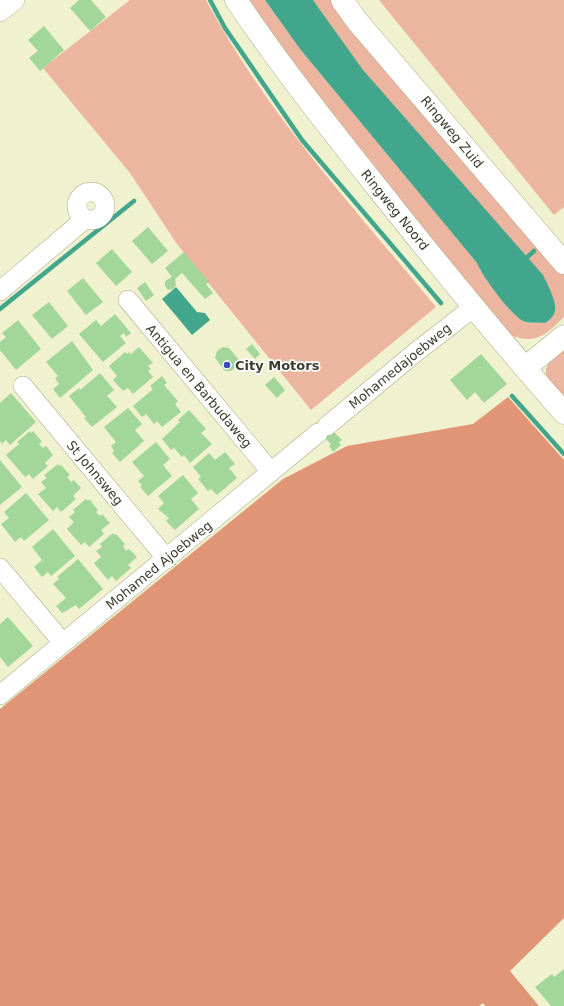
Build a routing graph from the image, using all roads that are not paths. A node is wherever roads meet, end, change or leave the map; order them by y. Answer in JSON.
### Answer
{"nodes":[{"id":1,"x":15,"y":0,"type":"edge"},
{"id":2,"x":236,"y":0,"type":"edge"},
{"id":3,"x":342,"y":0,"type":"edge"},
{"id":4,"x":0,"y":12,"type":"edge"},
{"id":5,"x":85,"y":219,"type":"dead end"},
{"id":6,"x":564,"y":262,"type":"edge"},
{"id":7,"x":0,"y":291,"type":"edge"},
{"id":8,"x":128,"y":300,"type":"dead end"},
{"id":9,"x":474,"y":307,"type":"junction"},
{"id":10,"x":564,"y":336,"type":"edge"},
{"id":11,"x":526,"y":368,"type":"junction"},
{"id":12,"x":23,"y":386,"type":"dead end"},
{"id":13,"x":564,"y":413,"type":"edge"},
{"id":14,"x":323,"y":430,"type":"joint"},
{"id":15,"x":271,"y":472,"type":"junction"},
{"id":16,"x":167,"y":560,"type":"junction"},
{"id":17,"x":0,"y":568,"type":"edge"},
{"id":18,"x":63,"y":643,"type":"junction"},
{"id":19,"x":0,"y":695,"type":"edge"}],
"edges":[{"from":1,"to":4,"type":"street"},
{"from":2,"to":9,"type":"street","name":"Ringweg Noord"},
{"from":3,"to":6,"type":"street","name":"Ringweg Zuid"},
{"from":5,"to":7,"type":"street"},
{"from":8,"to":15,"type":"street","name":"Antigua en Barbudaweg"},
{"from":9,"to":11,"type":"street","name":"Ringweg Noord"},
{"from":9,"to":14,"type":"street","name":"Mohamedajoebweg"},
{"from":10,"to":11,"type":"street"},
{"from":11,"to":13,"type":"street","name":"Ringweg Noord"},
{"from":12,"to":16,"type":"street","name":"St Johnsweg"},
{"from":14,"to":15,"type":"street","name":"Mohamed Ajoebweg"},
{"from":15,"to":16,"type":"street","name":"Mohamed Ajoebweg"},
{"from":16,"to":18,"type":"street","name":"Mohamed Ajoebweg"},
{"from":17,"to":18,"type":"street"},
{"from":18,"to":19,"type":"street","name":"Mohamed Ajoebweg"}]}
